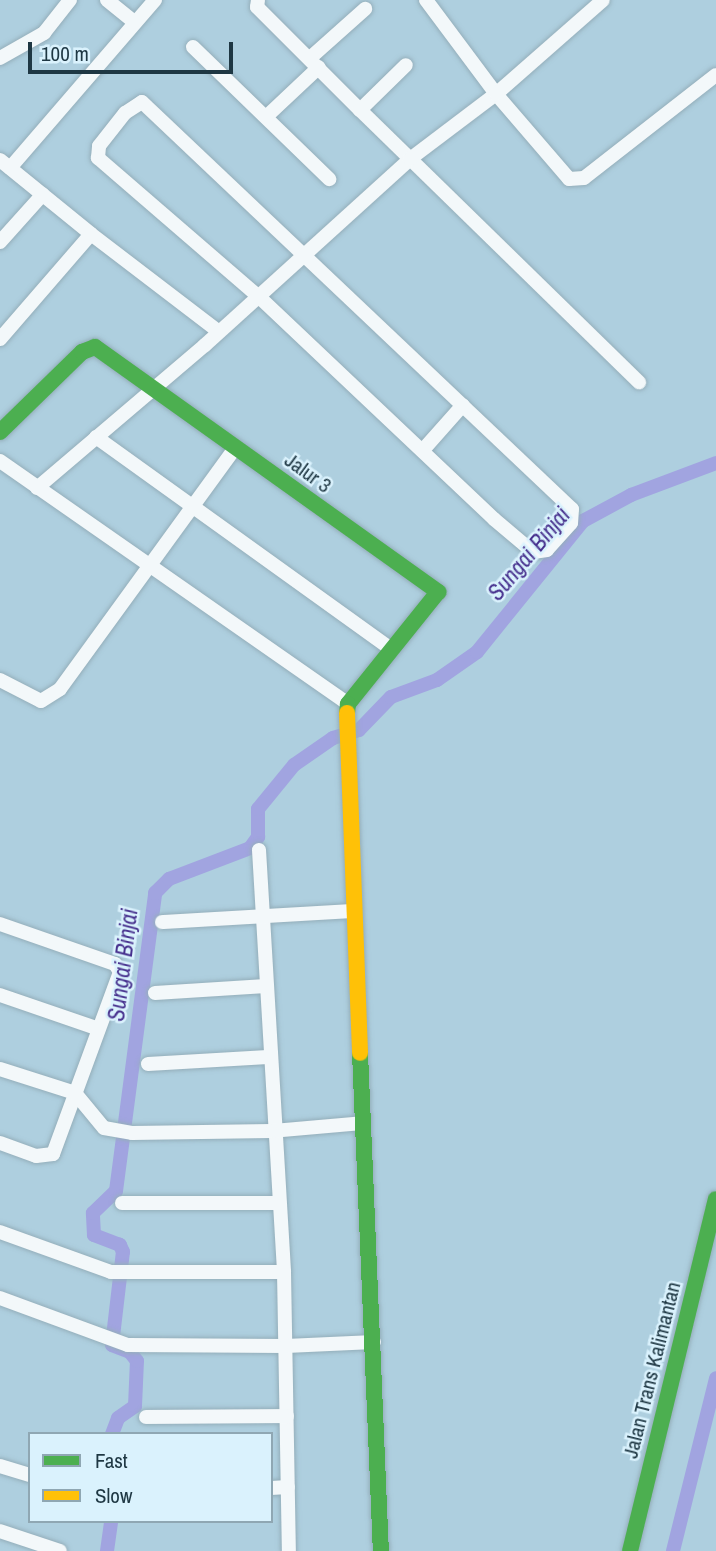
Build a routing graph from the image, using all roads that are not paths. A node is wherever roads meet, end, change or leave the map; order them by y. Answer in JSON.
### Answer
{"nodes":[{"id":1,"x":71,"y":0,"type":"edge"},
{"id":2,"x":107,"y":0,"type":"edge"},
{"id":3,"x":155,"y":0,"type":"edge"},
{"id":4,"x":258,"y":0,"type":"edge"},
{"id":5,"x":426,"y":0,"type":"edge"},
{"id":6,"x":603,"y":0,"type":"edge"},
{"id":7,"x":366,"y":9,"type":"dead end"},
{"id":8,"x":133,"y":21,"type":"junction"},
{"id":9,"x":193,"y":47,"type":"dead end"},
{"id":10,"x":0,"y":58,"type":"edge"},
{"id":11,"x":314,"y":63,"type":"junction"},
{"id":12,"x":406,"y":65,"type":"dead end"},
{"id":13,"x":716,"y":75,"type":"edge"},
{"id":14,"x":496,"y":94,"type":"junction"},
{"id":15,"x":360,"y":110,"type":"junction"},
{"id":16,"x":267,"y":116,"type":"junction"},
{"id":17,"x":410,"y":159,"type":"junction"},
{"id":18,"x":5,"y":164,"type":"edge"},
{"id":19,"x":329,"y":179,"type":"dead end"},
{"id":20,"x":43,"y":194,"type":"junction"},
{"id":21,"x":91,"y":234,"type":"junction"},
{"id":22,"x":0,"y":242,"type":"edge"},
{"id":23,"x":306,"y":255,"type":"junction"},
{"id":24,"x":259,"y":297,"type":"junction"},
{"id":25,"x":219,"y":332,"type":"junction"},
{"id":26,"x":0,"y":339,"type":"edge"},
{"id":27,"x":639,"y":382,"type":"dead end"},
{"id":28,"x":153,"y":391,"type":"junction"},
{"id":29,"x":463,"y":405,"type":"junction"},
{"id":30,"x":0,"y":432,"type":"edge"},
{"id":31,"x":96,"y":437,"type":"junction"},
{"id":32,"x":236,"y":447,"type":"junction"},
{"id":33,"x":423,"y":450,"type":"junction"},
{"id":34,"x":0,"y":461,"type":"edge"},
{"id":35,"x":37,"y":488,"type":"junction"},
{"id":36,"x":193,"y":503,"type":"junction"},
{"id":37,"x":150,"y":567,"type":"junction"},
{"id":38,"x":392,"y":650,"type":"junction"},
{"id":39,"x":0,"y":680,"type":"edge"},
{"id":40,"x":348,"y":704,"type":"junction"},
{"id":41,"x":258,"y":850,"type":"dead end"},
{"id":42,"x":354,"y":911,"type":"junction"},
{"id":43,"x":262,"y":917,"type":"junction"},
{"id":44,"x":162,"y":922,"type":"dead end"},
{"id":45,"x":0,"y":924,"type":"edge"},
{"id":46,"x":266,"y":986,"type":"junction"},
{"id":47,"x":155,"y":993,"type":"dead end"},
{"id":48,"x":0,"y":995,"type":"edge"},
{"id":49,"x":96,"y":1028,"type":"junction"},
{"id":50,"x":268,"y":1057,"type":"junction"},
{"id":51,"x":148,"y":1064,"type":"dead end"},
{"id":52,"x":0,"y":1069,"type":"edge"},
{"id":53,"x":75,"y":1093,"type":"junction"},
{"id":54,"x":364,"y":1123,"type":"junction"},
{"id":55,"x":272,"y":1131,"type":"junction"},
{"id":56,"x":0,"y":1143,"type":"edge"},
{"id":57,"x":716,"y":1199,"type":"edge"},
{"id":58,"x":122,"y":1203,"type":"dead end"},
{"id":59,"x":278,"y":1203,"type":"junction"},
{"id":60,"x":0,"y":1233,"type":"edge"},
{"id":61,"x":716,"y":1260,"type":"edge"},
{"id":62,"x":284,"y":1272,"type":"junction"},
{"id":63,"x":0,"y":1298,"type":"edge"},
{"id":64,"x":374,"y":1342,"type":"junction"},
{"id":65,"x":286,"y":1346,"type":"junction"},
{"id":66,"x":287,"y":1416,"type":"junction"},
{"id":67,"x":146,"y":1417,"type":"dead end"},
{"id":68,"x":0,"y":1466,"type":"edge"},
{"id":69,"x":28,"y":1474,"type":"edge"},
{"id":70,"x":273,"y":1488,"type":"edge"},
{"id":71,"x":288,"y":1488,"type":"junction"},
{"id":72,"x":0,"y":1531,"type":"edge"},
{"id":73,"x":60,"y":1551,"type":"edge"},
{"id":74,"x":289,"y":1551,"type":"edge"},
{"id":75,"x":381,"y":1551,"type":"edge"},
{"id":76,"x":630,"y":1551,"type":"edge"},
{"id":77,"x":646,"y":1551,"type":"edge"}],
"edges":[{"from":1,"to":10,"type":"street"},
{"from":2,"to":8,"type":"street"},
{"from":3,"to":8,"type":"street"},
{"from":4,"to":11,"type":"street"},
{"from":5,"to":14,"type":"street"},
{"from":6,"to":14,"type":"street"},
{"from":7,"to":11,"type":"street"},
{"from":8,"to":18,"type":"street"},
{"from":9,"to":16,"type":"street"},
{"from":11,"to":15,"type":"street"},
{"from":11,"to":16,"type":"street"},
{"from":12,"to":15,"type":"street"},
{"from":13,"to":14,"type":"street"},
{"from":14,"to":17,"type":"street"},
{"from":15,"to":17,"type":"street"},
{"from":16,"to":19,"type":"street"},
{"from":17,"to":23,"type":"street"},
{"from":17,"to":27,"type":"street"},
{"from":18,"to":20,"type":"street"},
{"from":20,"to":21,"type":"street"},
{"from":20,"to":22,"type":"street"},
{"from":21,"to":25,"type":"street"},
{"from":21,"to":26,"type":"street"},
{"from":23,"to":24,"type":"street"},
{"from":23,"to":24,"type":"street"},
{"from":23,"to":29,"type":"street"},
{"from":24,"to":25,"type":"street"},
{"from":24,"to":33,"type":"street"},
{"from":25,"to":28,"type":"street"},
{"from":28,"to":30,"type":"main road","name":"Jalur 3"},
{"from":28,"to":31,"type":"street"},
{"from":28,"to":32,"type":"main road","name":"Jalur 3"},
{"from":29,"to":33,"type":"street"},
{"from":29,"to":33,"type":"street"},
{"from":31,"to":35,"type":"street"},
{"from":31,"to":36,"type":"street"},
{"from":32,"to":36,"type":"street"},
{"from":32,"to":38,"type":"main road","name":"Jalur 3"},
{"from":34,"to":35,"type":"street"},
{"from":35,"to":37,"type":"street"},
{"from":36,"to":37,"type":"street"},
{"from":36,"to":38,"type":"street"},
{"from":37,"to":39,"type":"street"},
{"from":37,"to":40,"type":"street"},
{"from":38,"to":40,"type":"main road"},
{"from":40,"to":42,"type":"main road"},
{"from":41,"to":43,"type":"street"},
{"from":42,"to":43,"type":"street"},
{"from":42,"to":54,"type":"main road"},
{"from":43,"to":44,"type":"street"},
{"from":43,"to":46,"type":"street"},
{"from":45,"to":49,"type":"street"},
{"from":46,"to":47,"type":"street"},
{"from":46,"to":50,"type":"street"},
{"from":48,"to":49,"type":"street"},
{"from":49,"to":53,"type":"street"},
{"from":50,"to":51,"type":"street"},
{"from":50,"to":55,"type":"street"},
{"from":52,"to":53,"type":"street"},
{"from":53,"to":55,"type":"street"},
{"from":53,"to":56,"type":"street"},
{"from":54,"to":55,"type":"street"},
{"from":54,"to":64,"type":"main road"},
{"from":55,"to":59,"type":"street"},
{"from":57,"to":76,"type":"main road","name":"Jalan Trans Kalimantan"},
{"from":58,"to":59,"type":"street"},
{"from":59,"to":62,"type":"street"},
{"from":60,"to":62,"type":"street"},
{"from":61,"to":77,"type":"main road","name":"Jalan Trans Kalimantan"},
{"from":62,"to":65,"type":"street"},
{"from":63,"to":65,"type":"street"},
{"from":64,"to":65,"type":"street"},
{"from":64,"to":75,"type":"main road"},
{"from":65,"to":66,"type":"street"},
{"from":66,"to":67,"type":"street"},
{"from":66,"to":71,"type":"street"},
{"from":68,"to":69,"type":"street"},
{"from":70,"to":71,"type":"street"},
{"from":71,"to":74,"type":"street"},
{"from":72,"to":73,"type":"street"}]}
